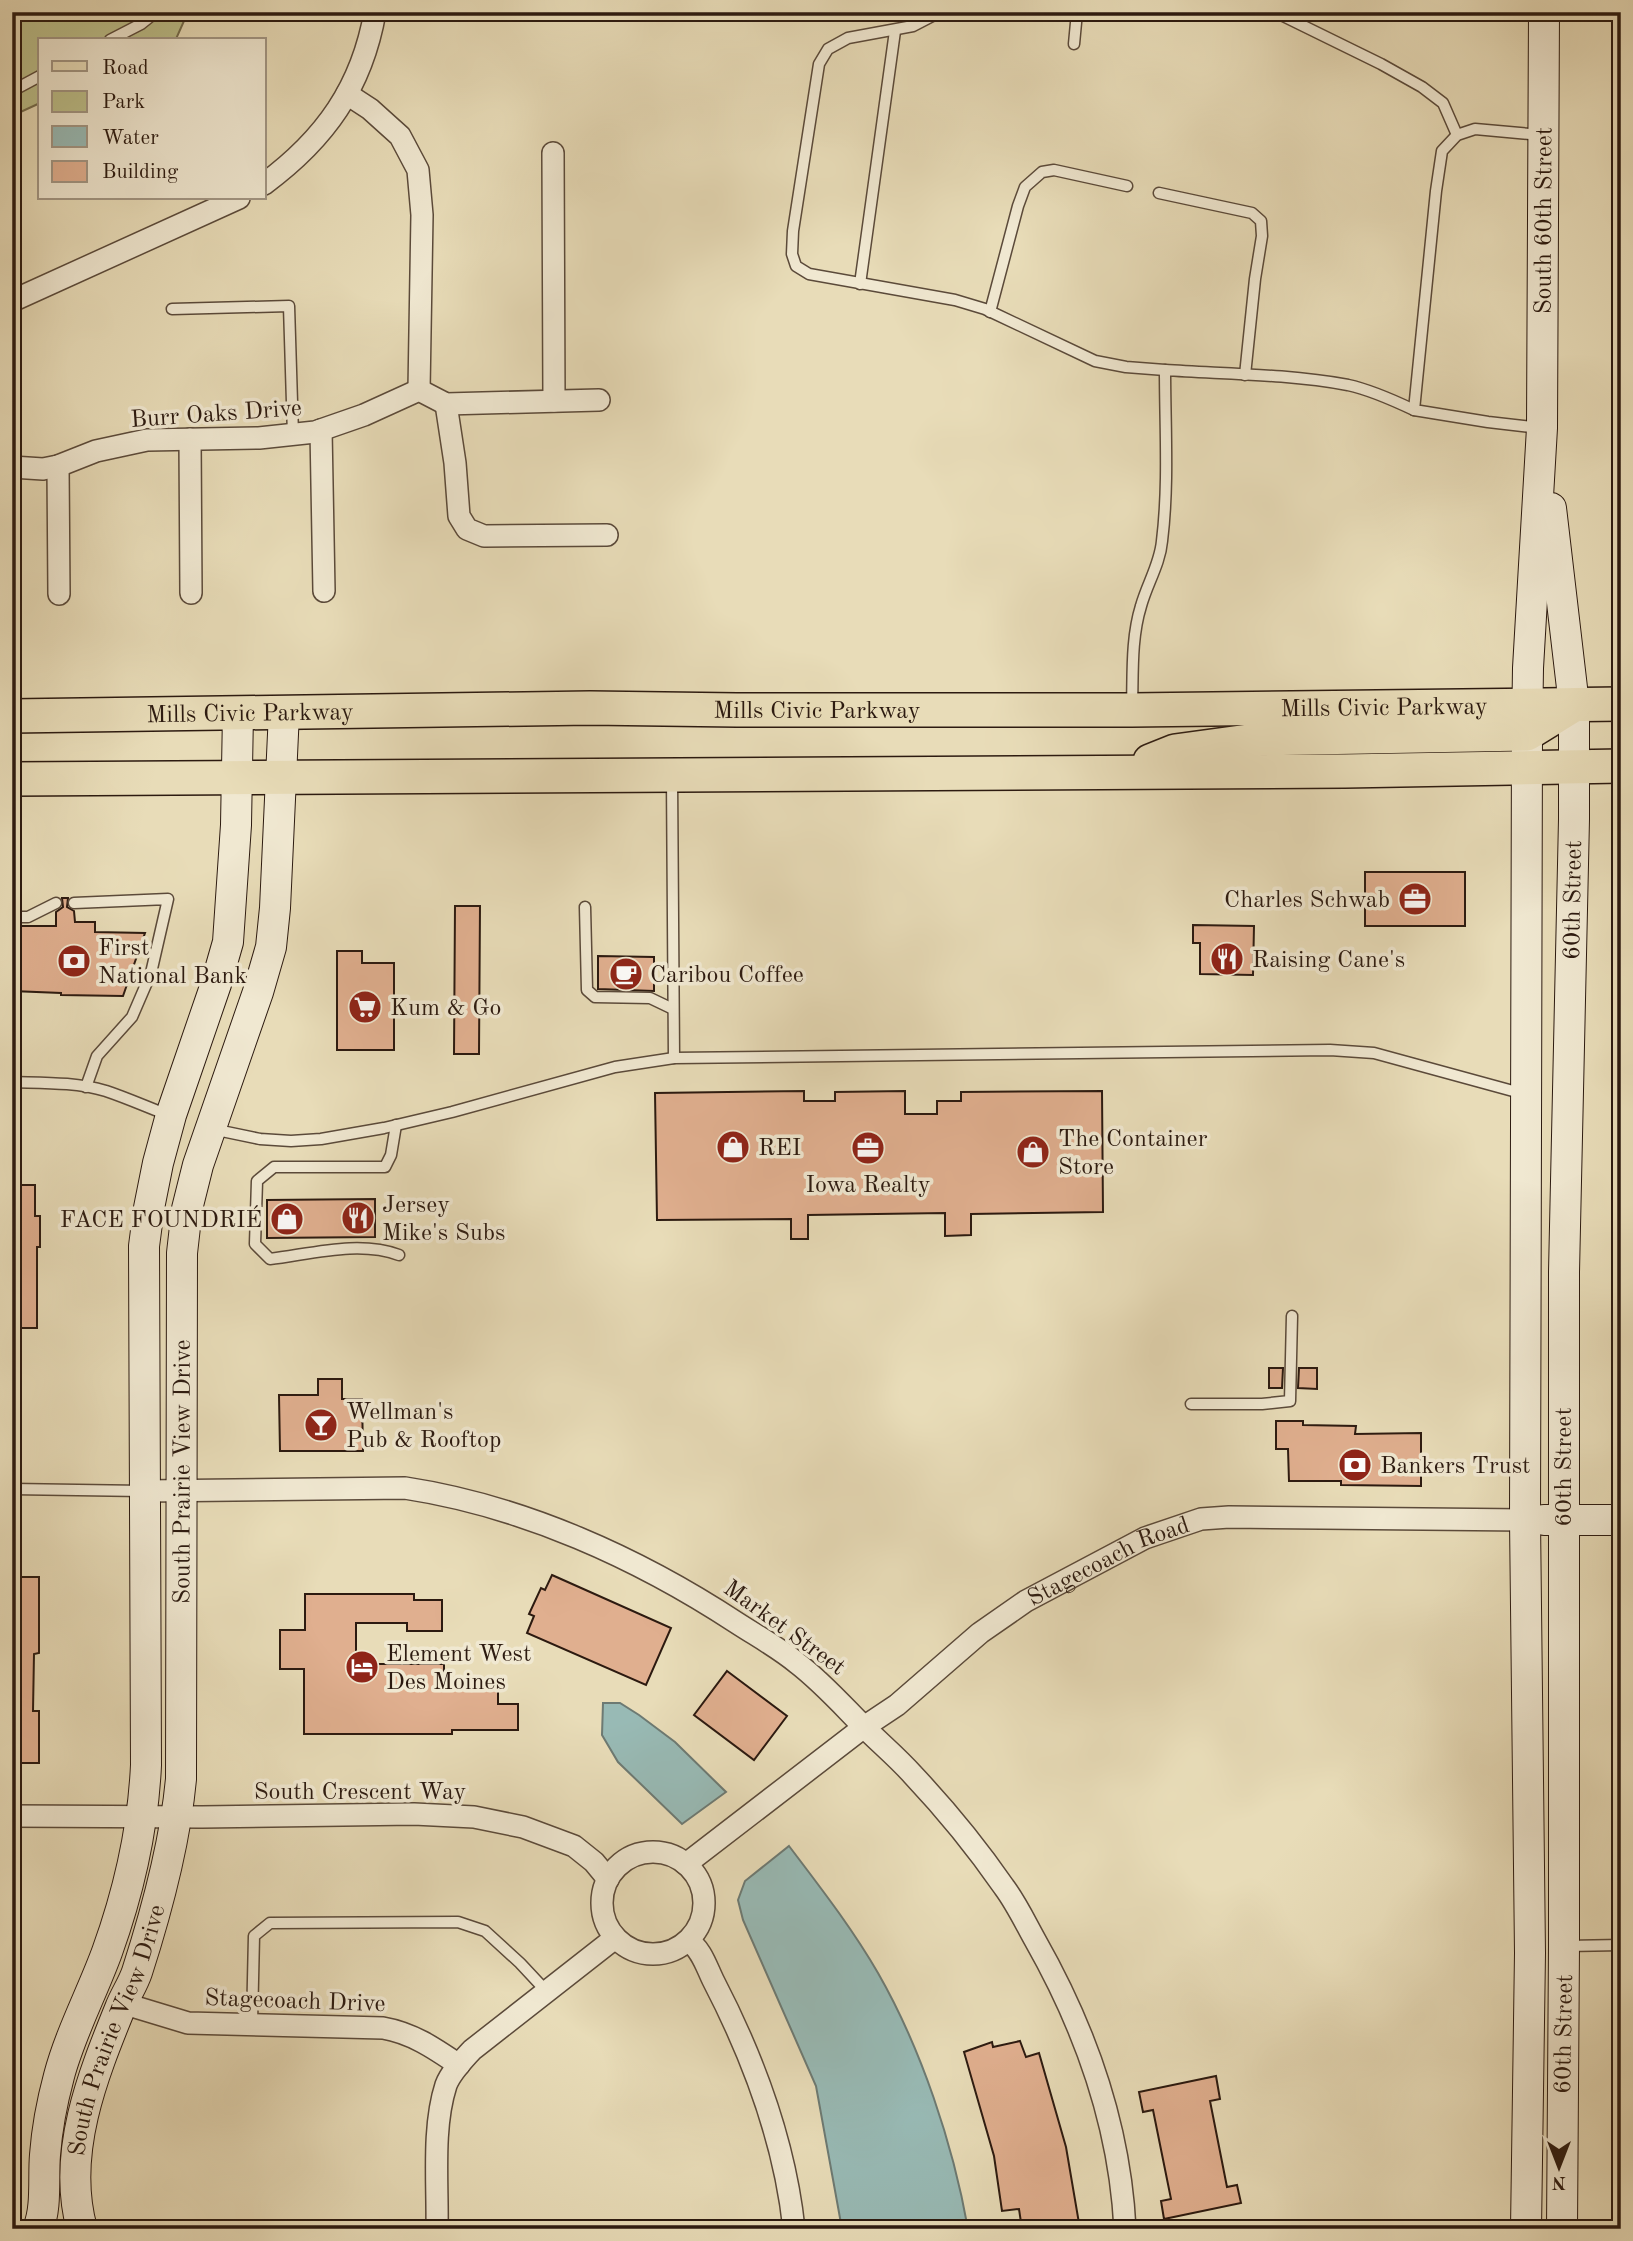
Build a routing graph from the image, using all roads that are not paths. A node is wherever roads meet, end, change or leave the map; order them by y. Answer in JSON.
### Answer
{"nodes":[{"id":1,"x":156,"y":12,"type":"edge"},
{"id":2,"x":375,"y":12,"type":"edge"},
{"id":3,"x":940,"y":12,"type":"edge"},
{"id":4,"x":1077,"y":12,"type":"edge"},
{"id":5,"x":1275,"y":12,"type":"edge"},
{"id":6,"x":1544,"y":12,"type":"edge"},
{"id":7,"x":895,"y":31,"type":"junction"},
{"id":8,"x":114,"y":38,"type":"edge"},
{"id":9,"x":1074,"y":44,"type":"dead end"},
{"id":10,"x":38,"y":77,"type":"edge"},
{"id":11,"x":12,"y":91,"type":"edge"},
{"id":12,"x":347,"y":94,"type":"junction"},
{"id":13,"x":1457,"y":135,"type":"junction"},
{"id":14,"x":1543,"y":136,"type":"junction"},
{"id":15,"x":553,"y":153,"type":"dead end"},
{"id":16,"x":266,"y":183,"type":"edge"},
{"id":17,"x":1128,"y":186,"type":"dead end"},
{"id":18,"x":1159,"y":193,"type":"dead end"},
{"id":19,"x":235,"y":200,"type":"edge"},
{"id":20,"x":860,"y":284,"type":"junction"},
{"id":21,"x":12,"y":301,"type":"edge"},
{"id":22,"x":172,"y":309,"type":"dead end"},
{"id":23,"x":990,"y":312,"type":"junction"},
{"id":24,"x":1165,"y":370,"type":"junction"},
{"id":25,"x":1245,"y":375,"type":"junction"},
{"id":26,"x":419,"y":390,"type":"junction"},
{"id":27,"x":599,"y":400,"type":"dead end"},
{"id":28,"x":554,"y":401,"type":"junction"},
{"id":29,"x":446,"y":404,"type":"junction"},
{"id":30,"x":1414,"y":410,"type":"junction"},
{"id":31,"x":1542,"y":428,"type":"junction"},
{"id":32,"x":321,"y":430,"type":"junction"},
{"id":33,"x":293,"y":435,"type":"junction"},
{"id":34,"x":190,"y":439,"type":"junction"},
{"id":35,"x":58,"y":466,"type":"junction"},
{"id":36,"x":12,"y":467,"type":"edge"},
{"id":37,"x":607,"y":535,"type":"dead end"},
{"id":38,"x":324,"y":591,"type":"dead end"},
{"id":39,"x":191,"y":593,"type":"dead end"},
{"id":40,"x":60,"y":594,"type":"dead end"},
{"id":41,"x":1574,"y":705,"type":"junction"},
{"id":42,"x":1621,"y":705,"type":"edge"},
{"id":43,"x":1132,"y":710,"type":"junction"},
{"id":44,"x":284,"y":712,"type":"junction"},
{"id":45,"x":238,"y":713,"type":"junction"},
{"id":46,"x":12,"y":716,"type":"edge"},
{"id":47,"x":1527,"y":719,"type":"junction"},
{"id":48,"x":1574,"y":766,"type":"junction"},
{"id":49,"x":1621,"y":766,"type":"edge"},
{"id":50,"x":1527,"y":767,"type":"junction"},
{"id":51,"x":1120,"y":772,"type":"junction"},
{"id":52,"x":672,"y":775,"type":"junction"},
{"id":53,"x":238,"y":777,"type":"junction"},
{"id":54,"x":281,"y":777,"type":"junction"},
{"id":55,"x":12,"y":779,"type":"edge"},
{"id":56,"x":57,"y":903,"type":"dead end"},
{"id":57,"x":74,"y":903,"type":"dead end"},
{"id":58,"x":585,"y":907,"type":"dead end"},
{"id":59,"x":12,"y":917,"type":"edge"},
{"id":60,"x":673,"y":1009,"type":"junction"},
{"id":61,"x":674,"y":1058,"type":"junction"},
{"id":62,"x":12,"y":1082,"type":"edge"},
{"id":63,"x":86,"y":1087,"type":"junction"},
{"id":64,"x":1526,"y":1094,"type":"junction"},
{"id":65,"x":171,"y":1115,"type":"junction"},
{"id":66,"x":396,"y":1125,"type":"junction"},
{"id":67,"x":210,"y":1128,"type":"junction"},
{"id":68,"x":399,"y":1255,"type":"dead end"},
{"id":69,"x":1292,"y":1316,"type":"dead end"},
{"id":70,"x":1191,"y":1404,"type":"dead end"},
{"id":71,"x":12,"y":1489,"type":"edge"},
{"id":72,"x":182,"y":1490,"type":"junction"},
{"id":73,"x":146,"y":1492,"type":"junction"},
{"id":74,"x":1525,"y":1520,"type":"junction"},
{"id":75,"x":1563,"y":1520,"type":"junction"},
{"id":76,"x":1621,"y":1520,"type":"edge"},
{"id":77,"x":864,"y":1727,"type":"junction"},
{"id":78,"x":12,"y":1816,"type":"edge"},
{"id":79,"x":143,"y":1817,"type":"junction"},
{"id":80,"x":178,"y":1817,"type":"junction"},
{"id":81,"x":686,"y":1864,"type":"junction"},
{"id":82,"x":608,"y":1878,"type":"junction"},
{"id":83,"x":615,"y":1938,"type":"junction"},
{"id":84,"x":688,"y":1941,"type":"junction"},
{"id":85,"x":1621,"y":1945,"type":"edge"},
{"id":86,"x":1564,"y":1946,"type":"junction"},
{"id":87,"x":548,"y":1993,"type":"junction"},
{"id":88,"x":122,"y":2003,"type":"junction"},
{"id":89,"x":252,"y":2023,"type":"junction"},
{"id":90,"x":459,"y":2065,"type":"junction"},
{"id":91,"x":38,"y":2229,"type":"edge"},
{"id":92,"x":82,"y":2229,"type":"edge"},
{"id":93,"x":438,"y":2229,"type":"edge"},
{"id":94,"x":794,"y":2229,"type":"edge"},
{"id":95,"x":1125,"y":2229,"type":"edge"},
{"id":96,"x":1527,"y":2229,"type":"edge"},
{"id":97,"x":1562,"y":2229,"type":"edge"}],
"edges":[{"from":1,"to":8,"type":"lane"},
{"from":2,"to":12,"type":"street"},
{"from":3,"to":7,"type":"lane"},
{"from":4,"to":9,"type":"lane"},
{"from":5,"to":13,"type":"lane"},
{"from":6,"to":14,"type":"street","name":"South 60th Street"},
{"from":7,"to":20,"type":"lane"},
{"from":7,"to":20,"type":"lane"},
{"from":10,"to":11,"type":"lane"},
{"from":12,"to":16,"type":"street"},
{"from":12,"to":26,"type":"street"},
{"from":13,"to":14,"type":"lane"},
{"from":13,"to":30,"type":"lane"},
{"from":14,"to":31,"type":"street","name":"South 60th Street"},
{"from":15,"to":28,"type":"street"},
{"from":17,"to":23,"type":"lane"},
{"from":18,"to":25,"type":"lane"},
{"from":19,"to":21,"type":"street"},
{"from":20,"to":23,"type":"lane"},
{"from":22,"to":33,"type":"lane"},
{"from":23,"to":24,"type":"lane"},
{"from":24,"to":25,"type":"lane"},
{"from":24,"to":43,"type":"lane"},
{"from":25,"to":30,"type":"lane"},
{"from":26,"to":29,"type":"street"},
{"from":26,"to":32,"type":"street","name":"Burr Oaks Drive"},
{"from":27,"to":28,"type":"street"},
{"from":28,"to":29,"type":"street"},
{"from":29,"to":37,"type":"street"},
{"from":30,"to":31,"type":"lane"},
{"from":31,"to":41,"type":"street","name":"South 60th Street"},
{"from":31,"to":47,"type":"street","name":"South 60th Street"},
{"from":32,"to":33,"type":"street","name":"Burr Oaks Drive"},
{"from":32,"to":38,"type":"street"},
{"from":33,"to":34,"type":"street","name":"Burr Oaks Drive"},
{"from":34,"to":35,"type":"street","name":"Burr Oaks Drive"},
{"from":34,"to":39,"type":"street"},
{"from":35,"to":36,"type":"street","name":"Burr Oaks Drive"},
{"from":35,"to":40,"type":"street"},
{"from":41,"to":42,"type":"main road"},
{"from":41,"to":47,"type":"main road"},
{"from":41,"to":48,"type":"street","name":"60th Street"},
{"from":43,"to":44,"type":"main road","name":"Mills Civic Parkway"},
{"from":43,"to":47,"type":"main road","name":"Mills Civic Parkway"},
{"from":44,"to":45,"type":"main road","name":"Mills Civic Parkway"},
{"from":44,"to":54,"type":"street","name":"South Prairie View Drive"},
{"from":45,"to":46,"type":"main road","name":"Mills Civic Parkway"},
{"from":45,"to":53,"type":"street","name":"South Prairie View Drive"},
{"from":47,"to":50,"type":"street","name":"60th Street"},
{"from":47,"to":51,"type":"main road"},
{"from":48,"to":49,"type":"main road"},
{"from":48,"to":50,"type":"main road"},
{"from":48,"to":75,"type":"street","name":"60th Street"},
{"from":50,"to":51,"type":"main road"},
{"from":50,"to":64,"type":"street","name":"60th Street"},
{"from":51,"to":52,"type":"main road"},
{"from":52,"to":54,"type":"main road"},
{"from":52,"to":60,"type":"lane"},
{"from":53,"to":54,"type":"main road"},
{"from":53,"to":55,"type":"main road"},
{"from":53,"to":65,"type":"street","name":"South Prairie View Drive"},
{"from":54,"to":67,"type":"street","name":"South Prairie View Drive"},
{"from":56,"to":59,"type":"lane"},
{"from":57,"to":63,"type":"lane"},
{"from":58,"to":60,"type":"lane"},
{"from":60,"to":61,"type":"lane"},
{"from":61,"to":64,"type":"lane"},
{"from":61,"to":66,"type":"lane"},
{"from":62,"to":63,"type":"lane"},
{"from":63,"to":65,"type":"lane"},
{"from":64,"to":74,"type":"street","name":"60th Street"},
{"from":65,"to":73,"type":"street","name":"South Prairie View Drive"},
{"from":66,"to":67,"type":"lane"},
{"from":66,"to":68,"type":"lane"},
{"from":67,"to":72,"type":"street","name":"South Prairie View Drive"},
{"from":69,"to":70,"type":"lane"},
{"from":71,"to":73,"type":"lane"},
{"from":72,"to":73,"type":"street","name":"Market Street"},
{"from":72,"to":77,"type":"street","name":"Market Street"},
{"from":72,"to":80,"type":"street","name":"South Prairie View Drive"},
{"from":73,"to":79,"type":"street","name":"South Prairie View Drive"},
{"from":74,"to":75,"type":"street","name":"Stagecoach Road"},
{"from":74,"to":77,"type":"street","name":"Stagecoach Road"},
{"from":74,"to":96,"type":"street","name":"60th Street"},
{"from":75,"to":76,"type":"street","name":"Stagecoach Road"},
{"from":75,"to":86,"type":"street","name":"60th Street"},
{"from":77,"to":81,"type":"street","name":"Stagecoach Road"},
{"from":77,"to":95,"type":"street","name":"Market Street"},
{"from":78,"to":79,"type":"street","name":"South Crescent Way"},
{"from":79,"to":80,"type":"street","name":"South Crescent Way"},
{"from":79,"to":91,"type":"street","name":"South Prairie View Drive"},
{"from":80,"to":82,"type":"street","name":"South Crescent Way"},
{"from":80,"to":88,"type":"street","name":"South Prairie View Drive"},
{"from":81,"to":82,"type":"street"},
{"from":81,"to":84,"type":"street"},
{"from":82,"to":83,"type":"street"},
{"from":83,"to":84,"type":"street"},
{"from":83,"to":87,"type":"street"},
{"from":84,"to":94,"type":"street"},
{"from":85,"to":86,"type":"lane"},
{"from":86,"to":97,"type":"street","name":"60th Street"},
{"from":87,"to":89,"type":"lane"},
{"from":87,"to":90,"type":"street"},
{"from":88,"to":89,"type":"street","name":"Stagecoach Drive"},
{"from":88,"to":92,"type":"street","name":"South Prairie View Drive"},
{"from":89,"to":90,"type":"street","name":"Stagecoach Drive"},
{"from":90,"to":93,"type":"street"}]}
